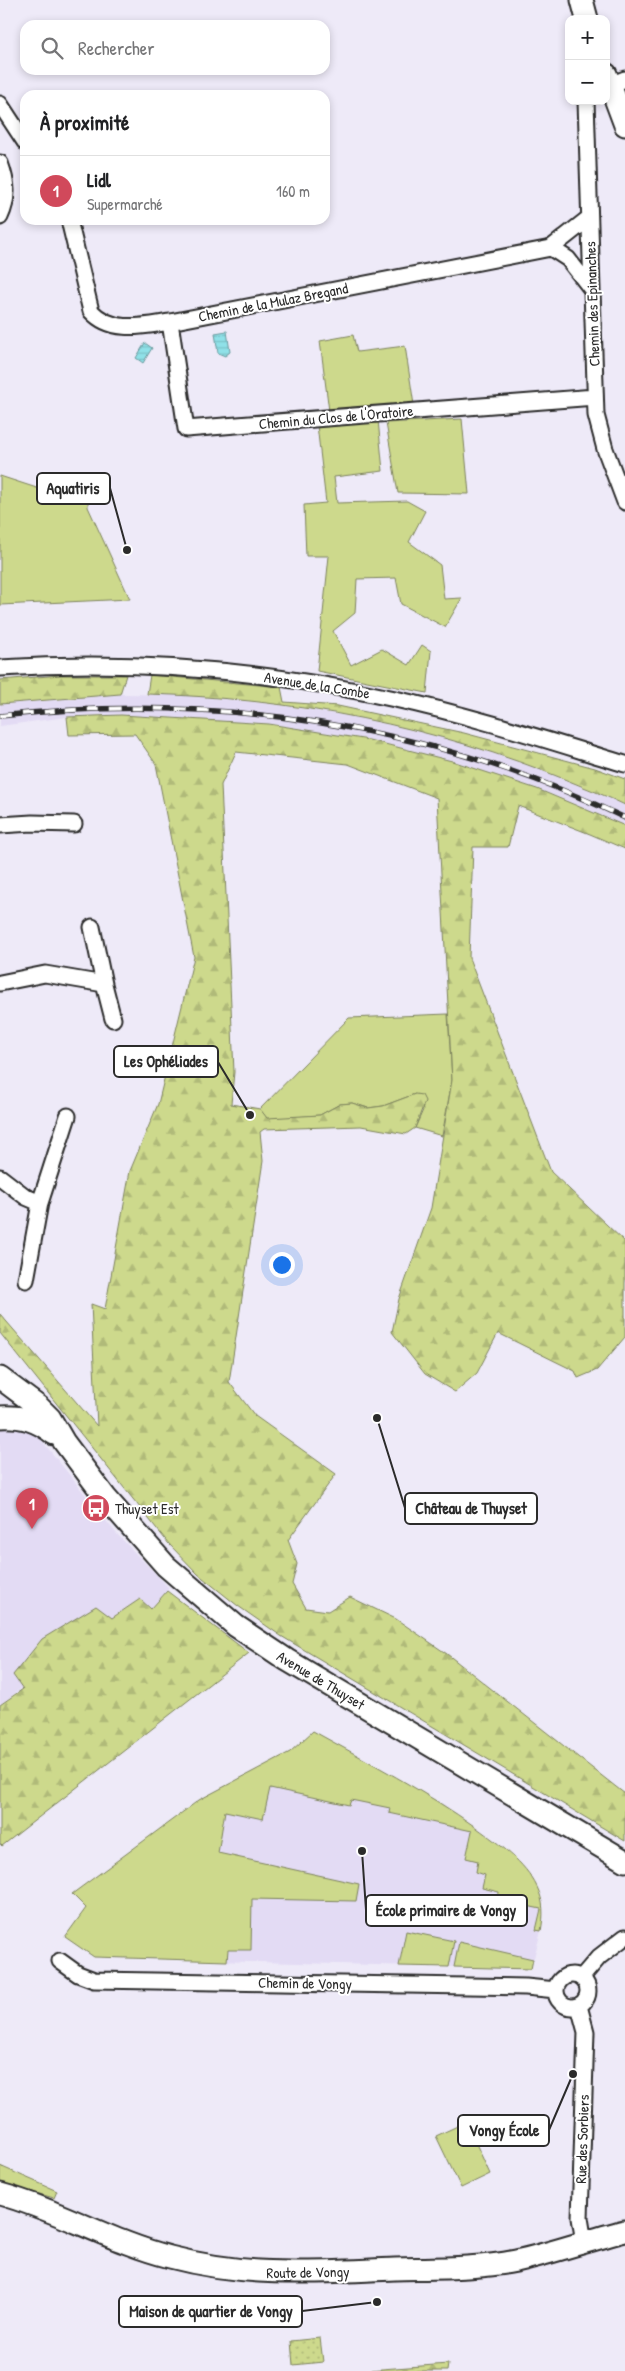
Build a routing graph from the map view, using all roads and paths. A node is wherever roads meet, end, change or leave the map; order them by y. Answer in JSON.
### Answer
{"nodes":[{"id":1,"x":582,"y":0,"type":"edge"},
{"id":2,"x":586,"y":15,"type":"edge"},
{"id":3,"x":614,"y":79,"type":"edge"},
{"id":4,"x":0,"y":104,"type":"edge"},
{"id":5,"x":586,"y":105,"type":"edge"},
{"id":6,"x":625,"y":125,"type":"edge"},
{"id":7,"x":20,"y":134,"type":"edge"},
{"id":8,"x":0,"y":164,"type":"edge"},
{"id":9,"x":0,"y":217,"type":"edge"},
{"id":10,"x":589,"y":218,"type":"junction"},
{"id":11,"x":70,"y":225,"type":"edge"},
{"id":12,"x":551,"y":248,"type":"junction"},
{"id":13,"x":592,"y":290,"type":"junction"},
{"id":14,"x":170,"y":322,"type":"junction"},
{"id":15,"x":595,"y":397,"type":"junction"},
{"id":16,"x":625,"y":502,"type":"edge"},
{"id":17,"x":0,"y":668,"type":"edge"},
{"id":18,"x":625,"y":764,"type":"edge"},
{"id":19,"x":74,"y":824,"type":"dead end"},
{"id":20,"x":0,"y":825,"type":"edge"},
{"id":21,"x":92,"y":927,"type":"dead end"},
{"id":22,"x":0,"y":983,"type":"edge"},
{"id":23,"x":104,"y":984,"type":"junction"},
{"id":24,"x":113,"y":1019,"type":"dead end"},
{"id":25,"x":68,"y":1116,"type":"dead end"},
{"id":26,"x":0,"y":1177,"type":"edge"},
{"id":27,"x":40,"y":1203,"type":"junction"},
{"id":28,"x":26,"y":1280,"type":"dead end"},
{"id":29,"x":0,"y":1378,"type":"edge"},
{"id":30,"x":0,"y":1417,"type":"edge"},
{"id":31,"x":64,"y":1442,"type":"junction"},
{"id":32,"x":625,"y":1862,"type":"edge"},
{"id":33,"x":625,"y":1937,"type":"edge"},
{"id":34,"x":60,"y":1961,"type":"dead end"},
{"id":35,"x":581,"y":1978,"type":"junction"},
{"id":36,"x":556,"y":1990,"type":"junction"},
{"id":37,"x":579,"y":2006,"type":"junction"},
{"id":38,"x":0,"y":2194,"type":"edge"},
{"id":39,"x":625,"y":2231,"type":"edge"},
{"id":40,"x":584,"y":2242,"type":"junction"}],
"edges":[{"from":1,"to":2,"type":"street"},
{"from":3,"to":6,"type":"street"},
{"from":4,"to":7,"type":"street"},
{"from":5,"to":10,"type":"street","name":"Chemin des Epinanches"},
{"from":8,"to":9,"type":"street"},
{"from":10,"to":12,"type":"street","name":"Chemin de la Mulaz Bregand"},
{"from":10,"to":13,"type":"street","name":"Chemin des Epinanches"},
{"from":11,"to":14,"type":"street","name":"Chemin de la Mulaz Bregand"},
{"from":12,"to":13,"type":"street"},
{"from":12,"to":14,"type":"street","name":"Chemin de la Mulaz Bregand"},
{"from":13,"to":15,"type":"street","name":"Chemin des Epinanches"},
{"from":14,"to":15,"type":"street","name":"Chemin du Clos de l'Oratoire"},
{"from":15,"to":16,"type":"street","name":"Chemin des Epinanches"},
{"from":17,"to":18,"type":"street","name":"Avenue de la Combe"},
{"from":19,"to":20,"type":"street"},
{"from":21,"to":23,"type":"street"},
{"from":22,"to":23,"type":"street"},
{"from":23,"to":24,"type":"street"},
{"from":25,"to":27,"type":"street"},
{"from":26,"to":27,"type":"street"},
{"from":27,"to":28,"type":"street"},
{"from":29,"to":31,"type":"street","name":"Avenue de Thuyset"},
{"from":30,"to":31,"type":"street","name":"Avenue de Thuyset"},
{"from":31,"to":32,"type":"street","name":"Avenue de Thuyset"},
{"from":33,"to":35,"type":"street"},
{"from":34,"to":36,"type":"street","name":"Chemin de Vongy"},
{"from":35,"to":36,"type":"street"},
{"from":35,"to":37,"type":"street"},
{"from":36,"to":37,"type":"street"},
{"from":37,"to":40,"type":"street","name":"Rue des Sorbiers"},
{"from":38,"to":40,"type":"street","name":"Route de Vongy"},
{"from":39,"to":40,"type":"street","name":"Route de Vongy"}]}
